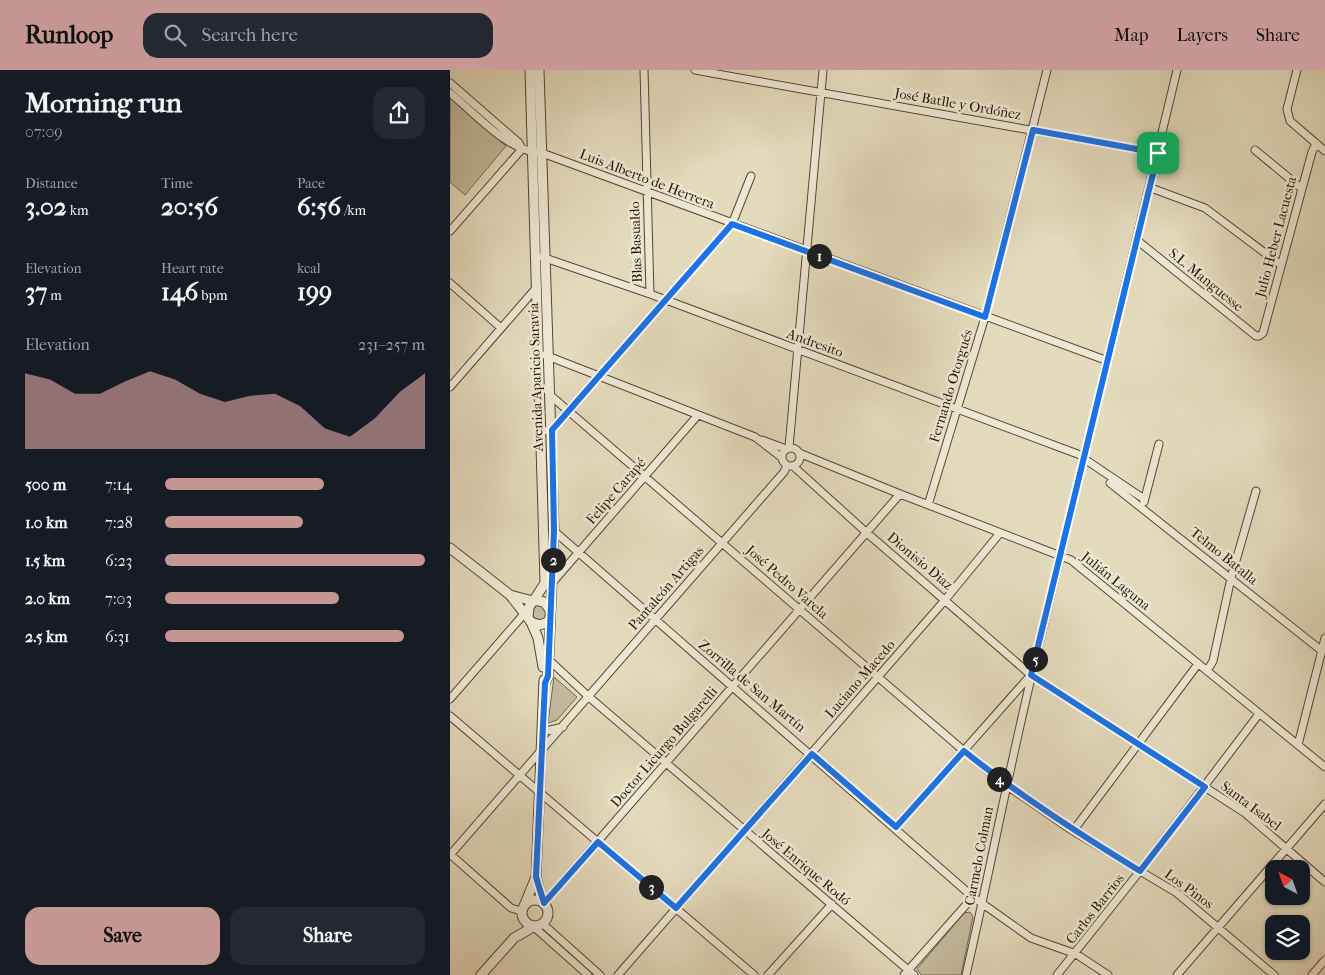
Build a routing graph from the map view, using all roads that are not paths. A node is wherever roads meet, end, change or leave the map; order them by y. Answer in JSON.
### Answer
{"nodes":[{"id":1,"x":530,"y":70,"type":"edge"},
{"id":2,"x":539,"y":70,"type":"edge"},
{"id":3,"x":644,"y":70,"type":"edge"},
{"id":4,"x":695,"y":70,"type":"edge"},
{"id":5,"x":823,"y":70,"type":"edge"},
{"id":6,"x":1047,"y":70,"type":"edge"},
{"id":7,"x":1177,"y":70,"type":"edge"},
{"id":8,"x":1297,"y":70,"type":"edge"},
{"id":9,"x":450,"y":83,"type":"edge"},
{"id":10,"x":822,"y":92,"type":"junction"},
{"id":11,"x":450,"y":93,"type":"edge"},
{"id":12,"x":1033,"y":130,"type":"junction"},
{"id":13,"x":1316,"y":143,"type":"junction"},
{"id":14,"x":522,"y":149,"type":"junction"},
{"id":15,"x":1256,"y":150,"type":"dead end"},
{"id":16,"x":1325,"y":151,"type":"edge"},
{"id":17,"x":538,"y":153,"type":"junction"},
{"id":18,"x":1158,"y":153,"type":"junction"},
{"id":19,"x":751,"y":176,"type":"dead end"},
{"id":20,"x":1151,"y":188,"type":"junction"},
{"id":21,"x":1301,"y":188,"type":"junction"},
{"id":22,"x":648,"y":192,"type":"junction"},
{"id":23,"x":732,"y":224,"type":"junction"},
{"id":24,"x":450,"y":231,"type":"edge"},
{"id":25,"x":1138,"y":240,"type":"junction"},
{"id":26,"x":807,"y":251,"type":"junction"},
{"id":27,"x":542,"y":257,"type":"junction"},
{"id":28,"x":1281,"y":265,"type":"junction"},
{"id":29,"x":450,"y":283,"type":"edge"},
{"id":30,"x":542,"y":286,"type":"junction"},
{"id":31,"x":650,"y":294,"type":"junction"},
{"id":32,"x":666,"y":301,"type":"junction"},
{"id":33,"x":985,"y":317,"type":"junction"},
{"id":34,"x":501,"y":328,"type":"junction"},
{"id":35,"x":1259,"y":336,"type":"joint"},
{"id":36,"x":798,"y":350,"type":"junction"},
{"id":37,"x":544,"y":355,"type":"junction"},
{"id":38,"x":1108,"y":361,"type":"junction"},
{"id":39,"x":599,"y":376,"type":"junction"},
{"id":40,"x":450,"y":387,"type":"edge"},
{"id":41,"x":551,"y":396,"type":"junction"},
{"id":42,"x":957,"y":409,"type":"junction"},
{"id":43,"x":569,"y":411,"type":"junction"},
{"id":44,"x":698,"y":415,"type":"junction"},
{"id":45,"x":552,"y":430,"type":"junction"},
{"id":46,"x":542,"y":431,"type":"junction"},
{"id":47,"x":755,"y":437,"type":"junction"},
{"id":48,"x":1159,"y":444,"type":"dead end"},
{"id":49,"x":787,"y":448,"type":"junction"},
{"id":50,"x":799,"y":453,"type":"junction"},
{"id":51,"x":781,"y":457,"type":"junction"},
{"id":52,"x":1083,"y":457,"type":"junction"},
{"id":53,"x":790,"y":465,"type":"junction"},
{"id":54,"x":646,"y":476,"type":"junction"},
{"id":55,"x":1110,"y":483,"type":"dead end"},
{"id":56,"x":1256,"y":491,"type":"dead end"},
{"id":57,"x":900,"y":494,"type":"junction"},
{"id":58,"x":1144,"y":499,"type":"junction"},
{"id":59,"x":928,"y":505,"type":"junction"},
{"id":60,"x":1142,"y":507,"type":"junction"},
{"id":61,"x":554,"y":531,"type":"junction"},
{"id":62,"x":867,"y":533,"type":"junction"},
{"id":63,"x":1000,"y":533,"type":"junction"},
{"id":64,"x":722,"y":542,"type":"junction"},
{"id":65,"x":450,"y":548,"type":"edge"},
{"id":66,"x":578,"y":554,"type":"junction"},
{"id":67,"x":1060,"y":555,"type":"junction"},
{"id":68,"x":1231,"y":578,"type":"junction"},
{"id":69,"x":552,"y":583,"type":"junction"},
{"id":70,"x":510,"y":595,"type":"junction"},
{"id":71,"x":946,"y":600,"type":"junction"},
{"id":72,"x":534,"y":601,"type":"junction"},
{"id":73,"x":550,"y":610,"type":"junction"},
{"id":74,"x":800,"y":610,"type":"junction"},
{"id":75,"x":527,"y":618,"type":"junction"},
{"id":76,"x":655,"y":620,"type":"junction"},
{"id":77,"x":550,"y":621,"type":"junction"},
{"id":78,"x":1325,"y":638,"type":"edge"},
{"id":79,"x":1322,"y":651,"type":"junction"},
{"id":80,"x":548,"y":659,"type":"junction"},
{"id":81,"x":1198,"y":664,"type":"junction"},
{"id":82,"x":1207,"y":672,"type":"junction"},
{"id":83,"x":1031,"y":675,"type":"junction"},
{"id":84,"x":878,"y":677,"type":"junction"},
{"id":85,"x":545,"y":683,"type":"junction"},
{"id":86,"x":733,"y":687,"type":"junction"},
{"id":87,"x":589,"y":697,"type":"junction"},
{"id":88,"x":450,"y":699,"type":"edge"},
{"id":89,"x":1259,"y":714,"type":"junction"},
{"id":90,"x":450,"y":716,"type":"edge"},
{"id":91,"x":564,"y":726,"type":"junction"},
{"id":92,"x":542,"y":732,"type":"junction"},
{"id":93,"x":1137,"y":745,"type":"junction"},
{"id":94,"x":1298,"y":745,"type":"junction"},
{"id":95,"x":541,"y":751,"type":"junction"},
{"id":96,"x":964,"y":751,"type":"junction"},
{"id":97,"x":812,"y":754,"type":"junction"},
{"id":98,"x":666,"y":764,"type":"junction"},
{"id":99,"x":1325,"y":767,"type":"edge"},
{"id":100,"x":520,"y":776,"type":"junction"},
{"id":101,"x":1006,"y":785,"type":"junction"},
{"id":102,"x":1205,"y":787,"type":"junction"},
{"id":103,"x":539,"y":792,"type":"junction"},
{"id":104,"x":1325,"y":804,"type":"edge"},
{"id":105,"x":896,"y":827,"type":"junction"},
{"id":106,"x":744,"y":831,"type":"junction"},
{"id":107,"x":1073,"y":831,"type":"junction"},
{"id":108,"x":598,"y":842,"type":"junction"},
{"id":109,"x":1286,"y":848,"type":"junction"},
{"id":110,"x":450,"y":854,"type":"edge"},
{"id":111,"x":1140,"y":871,"type":"junction"},
{"id":112,"x":536,"y":877,"type":"junction"},
{"id":113,"x":1325,"y":882,"type":"edge"},
{"id":114,"x":973,"y":897,"type":"junction"},
{"id":115,"x":544,"y":903,"type":"junction"},
{"id":116,"x":832,"y":904,"type":"junction"},
{"id":117,"x":983,"y":904,"type":"junction"},
{"id":118,"x":676,"y":908,"type":"junction"},
{"id":119,"x":522,"y":911,"type":"junction"},
{"id":120,"x":537,"y":926,"type":"junction"},
{"id":121,"x":1218,"y":927,"type":"junction"},
{"id":122,"x":514,"y":938,"type":"junction"},
{"id":123,"x":1076,"y":954,"type":"junction"},
{"id":124,"x":1325,"y":960,"type":"edge"},
{"id":125,"x":909,"y":973,"type":"edge"},
{"id":126,"x":481,"y":975,"type":"edge"},
{"id":127,"x":588,"y":975,"type":"edge"},
{"id":128,"x":600,"y":975,"type":"edge"},
{"id":129,"x":618,"y":975,"type":"edge"},
{"id":130,"x":754,"y":975,"type":"edge"},
{"id":131,"x":768,"y":975,"type":"edge"},
{"id":132,"x":966,"y":975,"type":"edge"},
{"id":133,"x":1057,"y":975,"type":"edge"},
{"id":134,"x":1108,"y":975,"type":"edge"},
{"id":135,"x":1177,"y":975,"type":"edge"},
{"id":136,"x":1274,"y":975,"type":"edge"},
{"id":137,"x":1312,"y":975,"type":"edge"}],
"edges":[{"from":1,"to":17,"type":"street","name":"Avenida Aparicio Saravia"},
{"from":2,"to":17,"type":"street","name":"Avenida Aparicio Saravia"},
{"from":3,"to":22,"type":"street","name":"Blas Basualdo"},
{"from":4,"to":10,"type":"street","name":"José Batlle y Ordóñez"},
{"from":5,"to":10,"type":"street"},
{"from":6,"to":12,"type":"street","name":"Fernando Otorgués"},
{"from":7,"to":18,"type":"street","name":"Carmelo Colman"},
{"from":8,"to":13,"type":"street"},
{"from":9,"to":14,"type":"street"},
{"from":10,"to":12,"type":"street","name":"José Batlle y Ordóñez"},
{"from":10,"to":26,"type":"street"},
{"from":11,"to":14,"type":"street"},
{"from":12,"to":18,"type":"street","name":"José Batlle y Ordóñez"},
{"from":12,"to":33,"type":"street","name":"Fernando Otorgués"},
{"from":13,"to":16,"type":"street"},
{"from":13,"to":21,"type":"street","name":"Julio Heber Lacuesta"},
{"from":14,"to":17,"type":"street","name":"Luis Alberto de Herrera"},
{"from":14,"to":24,"type":"street"},
{"from":15,"to":21,"type":"street"},
{"from":17,"to":22,"type":"street","name":"Luis Alberto de Herrera"},
{"from":17,"to":27,"type":"street","name":"Avenida Aparicio Saravia"},
{"from":18,"to":20,"type":"street","name":"Carmelo Colman"},
{"from":19,"to":23,"type":"street"},
{"from":20,"to":25,"type":"street","name":"Carmelo Colman"},
{"from":20,"to":28,"type":"street"},
{"from":21,"to":28,"type":"street","name":"Julio Heber Lacuesta"},
{"from":22,"to":23,"type":"street","name":"Luis Alberto de Herrera"},
{"from":22,"to":31,"type":"street","name":"Blas Basualdo"},
{"from":23,"to":26,"type":"street","name":"Luis Alberto de Herrera"},
{"from":23,"to":32,"type":"street"},
{"from":25,"to":35,"type":"street","name":"S.L. Manguesse"},
{"from":25,"to":38,"type":"street","name":"Carmelo Colman"},
{"from":26,"to":33,"type":"street","name":"Luis Alberto de Herrera"},
{"from":26,"to":36,"type":"street"},
{"from":27,"to":30,"type":"street","name":"Avenida Aparicio Saravia"},
{"from":27,"to":31,"type":"street","name":"Andresito"},
{"from":28,"to":35,"type":"street","name":"Julio Heber Lacuesta"},
{"from":29,"to":34,"type":"street"},
{"from":30,"to":34,"type":"street"},
{"from":30,"to":37,"type":"street","name":"Avenida Aparicio Saravia"},
{"from":31,"to":32,"type":"street","name":"Andresito"},
{"from":32,"to":36,"type":"street","name":"Andresito"},
{"from":32,"to":39,"type":"street"},
{"from":33,"to":38,"type":"street","name":"Luis Alberto de Herrera"},
{"from":33,"to":42,"type":"street","name":"Fernando Otorgués"},
{"from":34,"to":40,"type":"street"},
{"from":36,"to":42,"type":"street","name":"Andresito"},
{"from":36,"to":49,"type":"street"},
{"from":37,"to":39,"type":"street"},
{"from":37,"to":41,"type":"street","name":"Avenida Aparicio Saravia"},
{"from":37,"to":46,"type":"street","name":"Avenida Aparicio Saravia"},
{"from":38,"to":52,"type":"street","name":"Carmelo Colman"},
{"from":39,"to":43,"type":"street"},
{"from":39,"to":44,"type":"street"},
{"from":41,"to":43,"type":"street","name":"José Pedro Varela"},
{"from":41,"to":45,"type":"street","name":"Avenida Aparicio Saravia"},
{"from":42,"to":52,"type":"street","name":"Andresito"},
{"from":42,"to":59,"type":"street","name":"Fernando Otorgués"},
{"from":43,"to":45,"type":"street"},
{"from":43,"to":54,"type":"street","name":"José Pedro Varela"},
{"from":44,"to":47,"type":"street"},
{"from":44,"to":54,"type":"street","name":"Felipe Carapé"},
{"from":45,"to":46,"type":"street"},
{"from":45,"to":61,"type":"street","name":"Avenida Aparicio Saravia"},
{"from":46,"to":72,"type":"street","name":"Avenida Aparicio Saravia"},
{"from":47,"to":49,"type":"street"},
{"from":47,"to":51,"type":"street"},
{"from":48,"to":58,"type":"street"},
{"from":49,"to":50,"type":"street"},
{"from":49,"to":51,"type":"street"},
{"from":50,"to":53,"type":"street"},
{"from":50,"to":57,"type":"street","name":"Julián Laguna"},
{"from":51,"to":53,"type":"street"},
{"from":52,"to":58,"type":"street","name":"Andresito"},
{"from":52,"to":67,"type":"street","name":"Carmelo Colman"},
{"from":53,"to":62,"type":"street","name":"Dionisio Diaz"},
{"from":53,"to":64,"type":"street","name":"Pantaleón Artigas"},
{"from":54,"to":64,"type":"street","name":"José Pedro Varela"},
{"from":54,"to":66,"type":"street","name":"Felipe Carapé"},
{"from":55,"to":60,"type":"street","name":"Telmo Batalla"},
{"from":56,"to":68,"type":"street"},
{"from":57,"to":59,"type":"street","name":"Julián Laguna"},
{"from":57,"to":62,"type":"street","name":"Doctor Licurgo Bulgarelli"},
{"from":58,"to":60,"type":"street"},
{"from":59,"to":63,"type":"street","name":"Julián Laguna"},
{"from":60,"to":68,"type":"street","name":"Telmo Batalla"},
{"from":61,"to":66,"type":"street","name":"Zorrilla de San Martín"},
{"from":61,"to":69,"type":"street","name":"Avenida Aparicio Saravia"},
{"from":62,"to":71,"type":"street","name":"Dionisio Diaz"},
{"from":62,"to":74,"type":"street","name":"Doctor Licurgo Bulgarelli"},
{"from":63,"to":67,"type":"street","name":"Julián Laguna"},
{"from":63,"to":71,"type":"street","name":"Luciano Macedo"},
{"from":64,"to":74,"type":"street","name":"José Pedro Varela"},
{"from":64,"to":76,"type":"street","name":"Pantaleón Artigas"},
{"from":65,"to":70,"type":"street"},
{"from":66,"to":69,"type":"street","name":"Felipe Carapé"},
{"from":66,"to":76,"type":"street","name":"Zorrilla de San Martín"},
{"from":67,"to":81,"type":"street","name":"Julián Laguna"},
{"from":67,"to":83,"type":"street","name":"Carmelo Colman"},
{"from":68,"to":79,"type":"street","name":"Telmo Batalla"},
{"from":68,"to":82,"type":"street"},
{"from":69,"to":73,"type":"street","name":"Avenida Aparicio Saravia"},
{"from":70,"to":72,"type":"street"},
{"from":70,"to":75,"type":"street","name":"Avenida Aparicio Saravia"},
{"from":71,"to":83,"type":"street","name":"Dionisio Diaz"},
{"from":71,"to":84,"type":"street","name":"Luciano Macedo"},
{"from":72,"to":73,"type":"street"},
{"from":72,"to":75,"type":"street"},
{"from":73,"to":77,"type":"street","name":"Avenida Aparicio Saravia"},
{"from":74,"to":84,"type":"street","name":"José Pedro Varela"},
{"from":74,"to":86,"type":"street","name":"Doctor Licurgo Bulgarelli"},
{"from":75,"to":77,"type":"street"},
{"from":75,"to":85,"type":"street","name":"Avenida Aparicio Saravia"},
{"from":75,"to":88,"type":"street"},
{"from":76,"to":86,"type":"street","name":"Zorrilla de San Martín"},
{"from":76,"to":87,"type":"street","name":"Pantaleón Artigas"},
{"from":77,"to":80,"type":"street","name":"Avenida Aparicio Saravia"},
{"from":78,"to":79,"type":"street"},
{"from":79,"to":94,"type":"street"},
{"from":80,"to":85,"type":"street","name":"Avenida Aparicio Saravia"},
{"from":80,"to":87,"type":"street","name":"José Enrique Rodó"},
{"from":81,"to":82,"type":"street","name":"Julián Laguna"},
{"from":81,"to":93,"type":"street"},
{"from":82,"to":89,"type":"street","name":"Julián Laguna"},
{"from":83,"to":93,"type":"street","name":"Santa Isabel"},
{"from":83,"to":96,"type":"street"},
{"from":83,"to":101,"type":"street","name":"Carmelo Colman"},
{"from":84,"to":96,"type":"street","name":"José Pedro Varela"},
{"from":84,"to":97,"type":"street","name":"Luciano Macedo"},
{"from":85,"to":92,"type":"street","name":"Avenida Aparicio Saravia"},
{"from":86,"to":97,"type":"street","name":"Zorrilla de San Martín"},
{"from":86,"to":98,"type":"street","name":"Doctor Licurgo Bulgarelli"},
{"from":87,"to":91,"type":"street","name":"Pantaleón Artigas"},
{"from":87,"to":98,"type":"street","name":"José Enrique Rodó"},
{"from":89,"to":94,"type":"street","name":"Julián Laguna"},
{"from":89,"to":102,"type":"street","name":"Carlos Barrios"},
{"from":90,"to":100,"type":"street"},
{"from":91,"to":92,"type":"street"},
{"from":91,"to":95,"type":"street","name":"Pantaleón Artigas"},
{"from":92,"to":95,"type":"street","name":"Avenida Aparicio Saravia"},
{"from":93,"to":102,"type":"street","name":"Santa Isabel"},
{"from":93,"to":107,"type":"street"},
{"from":94,"to":99,"type":"street","name":"Julián Laguna"},
{"from":95,"to":100,"type":"street","name":"Pantaleón Artigas"},
{"from":95,"to":103,"type":"street","name":"Avenida Aparicio Saravia"},
{"from":96,"to":101,"type":"street","name":"José Pedro Varela"},
{"from":96,"to":105,"type":"street"},
{"from":97,"to":105,"type":"street","name":"Zorrilla de San Martín"},
{"from":97,"to":106,"type":"street","name":"Luciano Macedo"},
{"from":98,"to":106,"type":"street","name":"José Enrique Rodó"},
{"from":98,"to":108,"type":"street","name":"Doctor Licurgo Bulgarelli"},
{"from":100,"to":103,"type":"street"},
{"from":100,"to":110,"type":"street","name":"Pantaleón Artigas"},
{"from":101,"to":107,"type":"street","name":"Los Pinos"},
{"from":101,"to":117,"type":"street","name":"Carmelo Colman"},
{"from":102,"to":109,"type":"street","name":"Santa Isabel"},
{"from":102,"to":111,"type":"street","name":"Carlos Barrios"},
{"from":103,"to":108,"type":"street"},
{"from":103,"to":112,"type":"street","name":"Avenida Aparicio Saravia"},
{"from":104,"to":109,"type":"street"},
{"from":105,"to":114,"type":"street","name":"Zorrilla de San Martín"},
{"from":106,"to":116,"type":"street","name":"José Enrique Rodó"},
{"from":106,"to":118,"type":"street","name":"Luciano Macedo"},
{"from":107,"to":111,"type":"street","name":"Los Pinos"},
{"from":108,"to":115,"type":"street","name":"Doctor Licurgo Bulgarelli"},
{"from":108,"to":118,"type":"street"},
{"from":109,"to":113,"type":"street","name":"Santa Isabel"},
{"from":109,"to":121,"type":"street"},
{"from":110,"to":119,"type":"street"},
{"from":111,"to":121,"type":"street","name":"Los Pinos"},
{"from":111,"to":123,"type":"street","name":"Carlos Barrios"},
{"from":112,"to":115,"type":"street","name":"Avenida Aparicio Saravia"},
{"from":112,"to":119,"type":"street","name":"Avenida Aparicio Saravia"},
{"from":114,"to":117,"type":"street","name":"Zorrilla de San Martín"},
{"from":114,"to":125,"type":"street"},
{"from":115,"to":119,"type":"street"},
{"from":115,"to":120,"type":"street"},
{"from":116,"to":125,"type":"street","name":"José Enrique Rodó"},
{"from":116,"to":131,"type":"street"},
{"from":117,"to":123,"type":"street","name":"Zorrilla de San Martín"},
{"from":117,"to":132,"type":"street","name":"Carmelo Colman"},
{"from":118,"to":129,"type":"street","name":"Luciano Macedo"},
{"from":118,"to":130,"type":"street"},
{"from":119,"to":120,"type":"street"},
{"from":119,"to":122,"type":"street","name":"Avenida Aparicio Saravia"},
{"from":120,"to":122,"type":"street"},
{"from":120,"to":127,"type":"street"},
{"from":120,"to":128,"type":"street"},
{"from":121,"to":135,"type":"street"},
{"from":121,"to":136,"type":"street","name":"Los Pinos"},
{"from":122,"to":126,"type":"street"},
{"from":123,"to":133,"type":"street","name":"Carlos Barrios"},
{"from":123,"to":134,"type":"street","name":"Zorrilla de San Martín"},
{"from":124,"to":137,"type":"street"}]}
